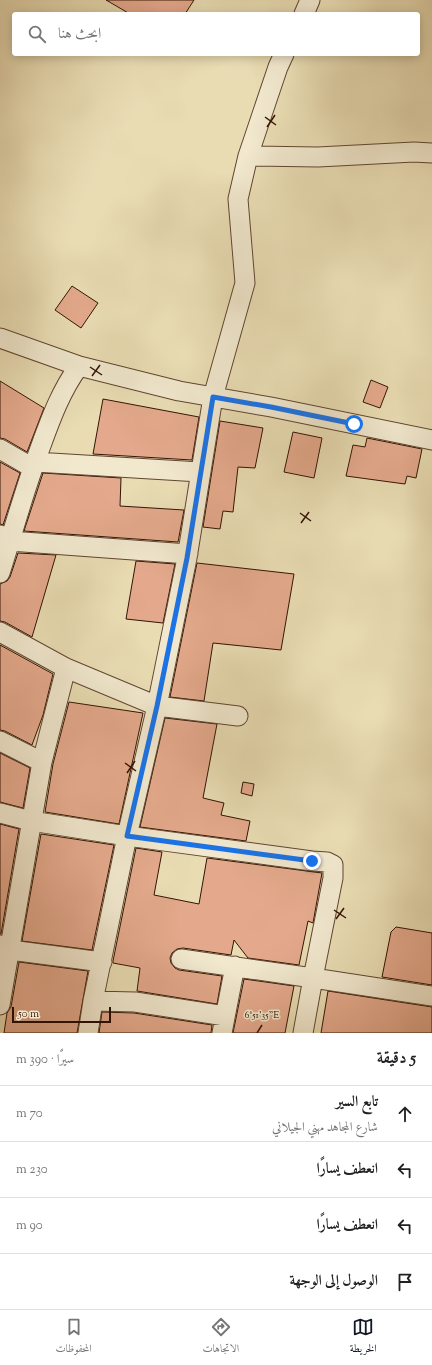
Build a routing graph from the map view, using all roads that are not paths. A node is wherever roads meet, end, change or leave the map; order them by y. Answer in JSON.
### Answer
{"nodes":[{"id":1,"x":310,"y":0,"type":"edge"},
{"id":2,"x":305,"y":12,"type":"edge"},
{"id":3,"x":283,"y":56,"type":"edge"},
{"id":4,"x":432,"y":153,"type":"edge"},
{"id":5,"x":248,"y":156,"type":"junction"},
{"id":6,"x":0,"y":338,"type":"edge"},
{"id":7,"x":79,"y":366,"type":"junction"},
{"id":8,"x":213,"y":397,"type":"junction"},
{"id":9,"x":432,"y":440,"type":"edge"},
{"id":10,"x":0,"y":449,"type":"edge"},
{"id":11,"x":34,"y":465,"type":"junction"},
{"id":12,"x":200,"y":472,"type":"junction"},
{"id":13,"x":5,"y":538,"type":"edge"},
{"id":14,"x":188,"y":554,"type":"junction"},
{"id":15,"x":0,"y":573,"type":"edge"},
{"id":16,"x":0,"y":632,"type":"edge"},
{"id":17,"x":66,"y":668,"type":"junction"},
{"id":18,"x":157,"y":706,"type":"junction"},
{"id":19,"x":238,"y":716,"type":"dead end"},
{"id":20,"x":0,"y":741,"type":"edge"},
{"id":21,"x":42,"y":762,"type":"junction"},
{"id":22,"x":0,"y":814,"type":"edge"},
{"id":23,"x":31,"y":821,"type":"junction"},
{"id":24,"x":127,"y":836,"type":"junction"},
{"id":25,"x":5,"y":948,"type":"edge"},
{"id":26,"x":181,"y":959,"type":"dead end"},
{"id":27,"x":102,"y":962,"type":"junction"},
{"id":28,"x":235,"y":966,"type":"junction"},
{"id":29,"x":313,"y":978,"type":"junction"},
{"id":30,"x":432,"y":996,"type":"edge"},
{"id":31,"x":93,"y":1001,"type":"junction"},
{"id":32,"x":0,"y":1005,"type":"edge"},
{"id":33,"x":224,"y":1025,"type":"edge"},
{"id":34,"x":88,"y":1033,"type":"edge"},
{"id":35,"x":303,"y":1033,"type":"edge"}],
"edges":[{"from":1,"to":2,"type":"street"},
{"from":3,"to":5,"type":"street"},
{"from":4,"to":5,"type":"street"},
{"from":5,"to":8,"type":"street"},
{"from":6,"to":7,"type":"street"},
{"from":7,"to":8,"type":"street"},
{"from":7,"to":11,"type":"street"},
{"from":8,"to":9,"type":"street"},
{"from":8,"to":12,"type":"street"},
{"from":10,"to":11,"type":"street"},
{"from":11,"to":12,"type":"street"},
{"from":11,"to":13,"type":"street"},
{"from":12,"to":14,"type":"street"},
{"from":13,"to":14,"type":"street"},
{"from":13,"to":15,"type":"street"},
{"from":14,"to":18,"type":"street"},
{"from":16,"to":17,"type":"street"},
{"from":17,"to":18,"type":"street"},
{"from":17,"to":21,"type":"street"},
{"from":18,"to":19,"type":"street"},
{"from":18,"to":24,"type":"street"},
{"from":20,"to":21,"type":"street"},
{"from":21,"to":23,"type":"street"},
{"from":22,"to":23,"type":"street"},
{"from":23,"to":24,"type":"street"},
{"from":23,"to":25,"type":"street"},
{"from":24,"to":27,"type":"street"},
{"from":24,"to":29,"type":"street"},
{"from":25,"to":27,"type":"street"},
{"from":25,"to":32,"type":"street"},
{"from":26,"to":28,"type":"street"},
{"from":27,"to":31,"type":"street"},
{"from":28,"to":29,"type":"street"},
{"from":28,"to":33,"type":"street"},
{"from":29,"to":30,"type":"street"},
{"from":29,"to":35,"type":"street"},
{"from":31,"to":33,"type":"street"},
{"from":31,"to":34,"type":"street"}]}
